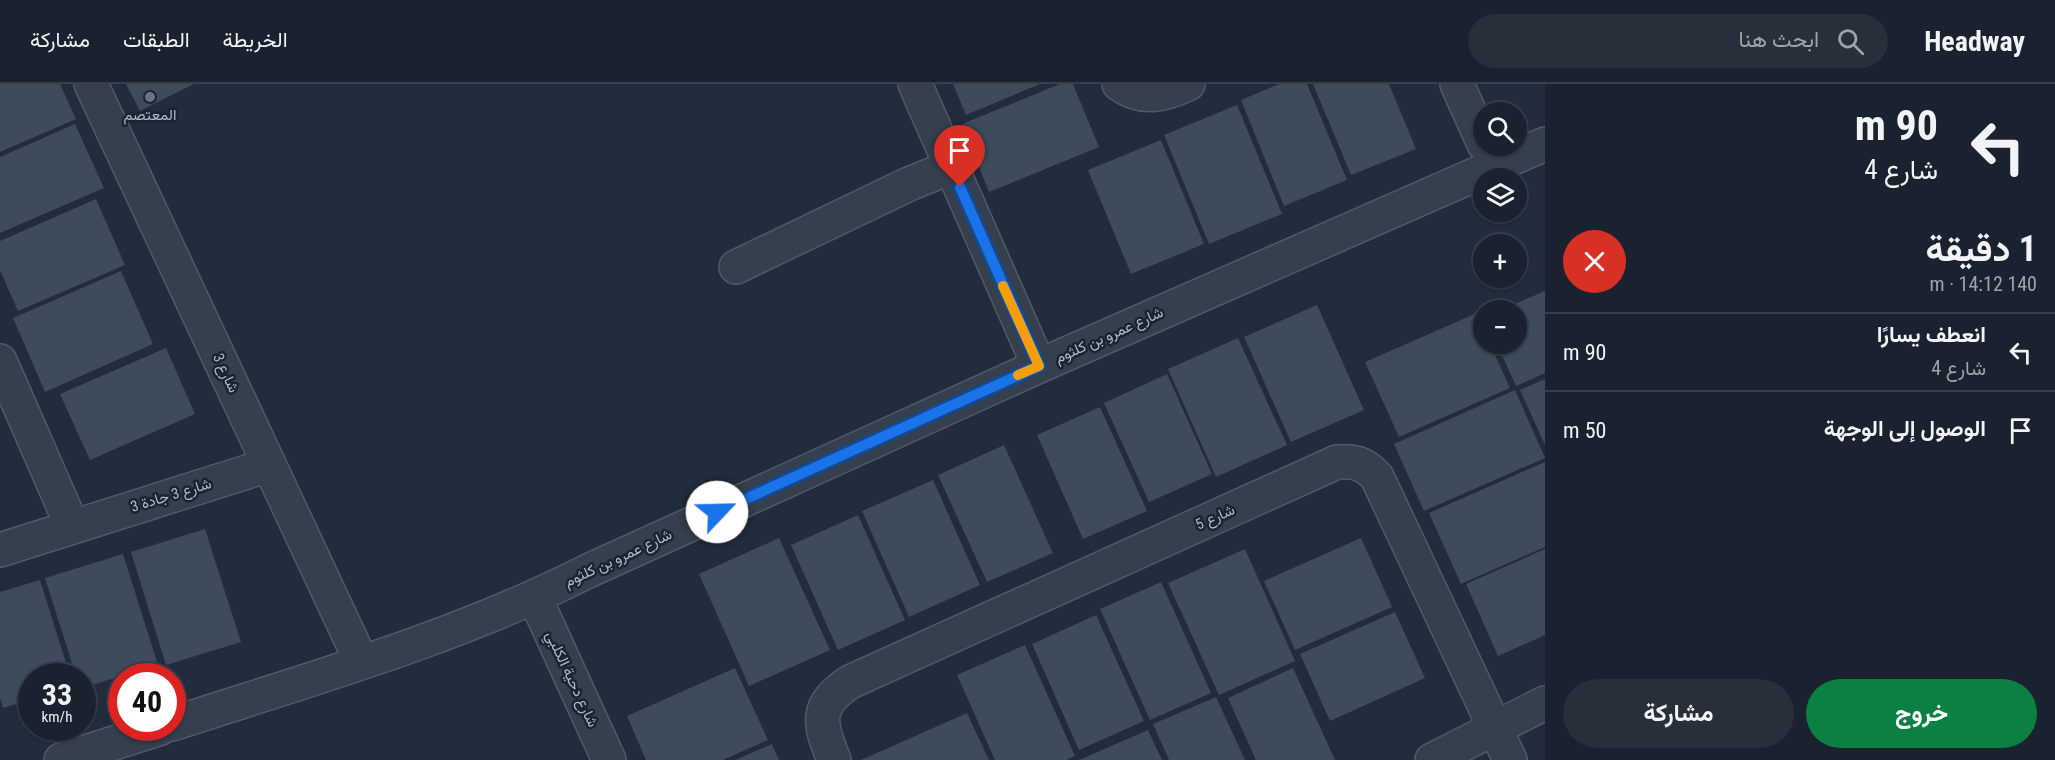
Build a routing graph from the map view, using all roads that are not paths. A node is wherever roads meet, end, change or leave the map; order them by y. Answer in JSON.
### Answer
{"nodes":[{"id":1,"x":91,"y":84,"type":"edge"},
{"id":2,"x":915,"y":84,"type":"edge"},
{"id":3,"x":1119,"y":84,"type":"edge"},
{"id":4,"x":1188,"y":84,"type":"edge"},
{"id":5,"x":1457,"y":84,"type":"edge"},
{"id":6,"x":1473,"y":120,"type":"edge"},
{"id":7,"x":1545,"y":144,"type":"edge"},
{"id":8,"x":1527,"y":146,"type":"edge"},
{"id":9,"x":1479,"y":156,"type":"edge"},
{"id":10,"x":951,"y":167,"type":"junction"},
{"id":11,"x":736,"y":267,"type":"dead end"},
{"id":12,"x":0,"y":361,"type":"edge"},
{"id":13,"x":1039,"y":366,"type":"junction"},
{"id":14,"x":269,"y":465,"type":"junction"},
{"id":15,"x":72,"y":525,"type":"junction"},
{"id":16,"x":0,"y":550,"type":"edge"},
{"id":17,"x":535,"y":598,"type":"junction"},
{"id":18,"x":361,"y":662,"type":"junction"},
{"id":19,"x":1545,"y":703,"type":"edge"},
{"id":20,"x":186,"y":719,"type":"edge"},
{"id":21,"x":1496,"y":730,"type":"junction"},
{"id":22,"x":120,"y":741,"type":"edge"},
{"id":23,"x":61,"y":760,"type":"edge"},
{"id":24,"x":609,"y":760,"type":"edge"},
{"id":25,"x":834,"y":760,"type":"edge"},
{"id":26,"x":1432,"y":760,"type":"edge"},
{"id":27,"x":1510,"y":760,"type":"edge"}],
"edges":[{"from":1,"to":14,"type":"street","name":"شارع 3"},
{"from":2,"to":10,"type":"street"},
{"from":3,"to":4,"type":"street"},
{"from":5,"to":6,"type":"street"},
{"from":7,"to":8,"type":"street","name":"شارع عمرو بن كلثوم"},
{"from":9,"to":13,"type":"street","name":"شارع عمرو بن كلثوم"},
{"from":10,"to":11,"type":"street"},
{"from":10,"to":13,"type":"street"},
{"from":12,"to":15,"type":"street"},
{"from":13,"to":17,"type":"street","name":"شارع عمرو بن كلثوم"},
{"from":14,"to":15,"type":"street","name":"شارع 3 جادة 3"},
{"from":14,"to":18,"type":"street","name":"شارع 3"},
{"from":15,"to":16,"type":"street","name":"شارع 3 جادة 3"},
{"from":17,"to":18,"type":"street","name":"شارع عمرو بن كلثوم"},
{"from":17,"to":24,"type":"street","name":"شارع دحية الكلبي"},
{"from":18,"to":20,"type":"street","name":"شارع عمرو بن كلثوم"},
{"from":19,"to":21,"type":"street"},
{"from":21,"to":25,"type":"street","name":"شارع 5"},
{"from":21,"to":26,"type":"street"},
{"from":21,"to":27,"type":"street","name":"شارع 5"},
{"from":22,"to":23,"type":"street"}]}
